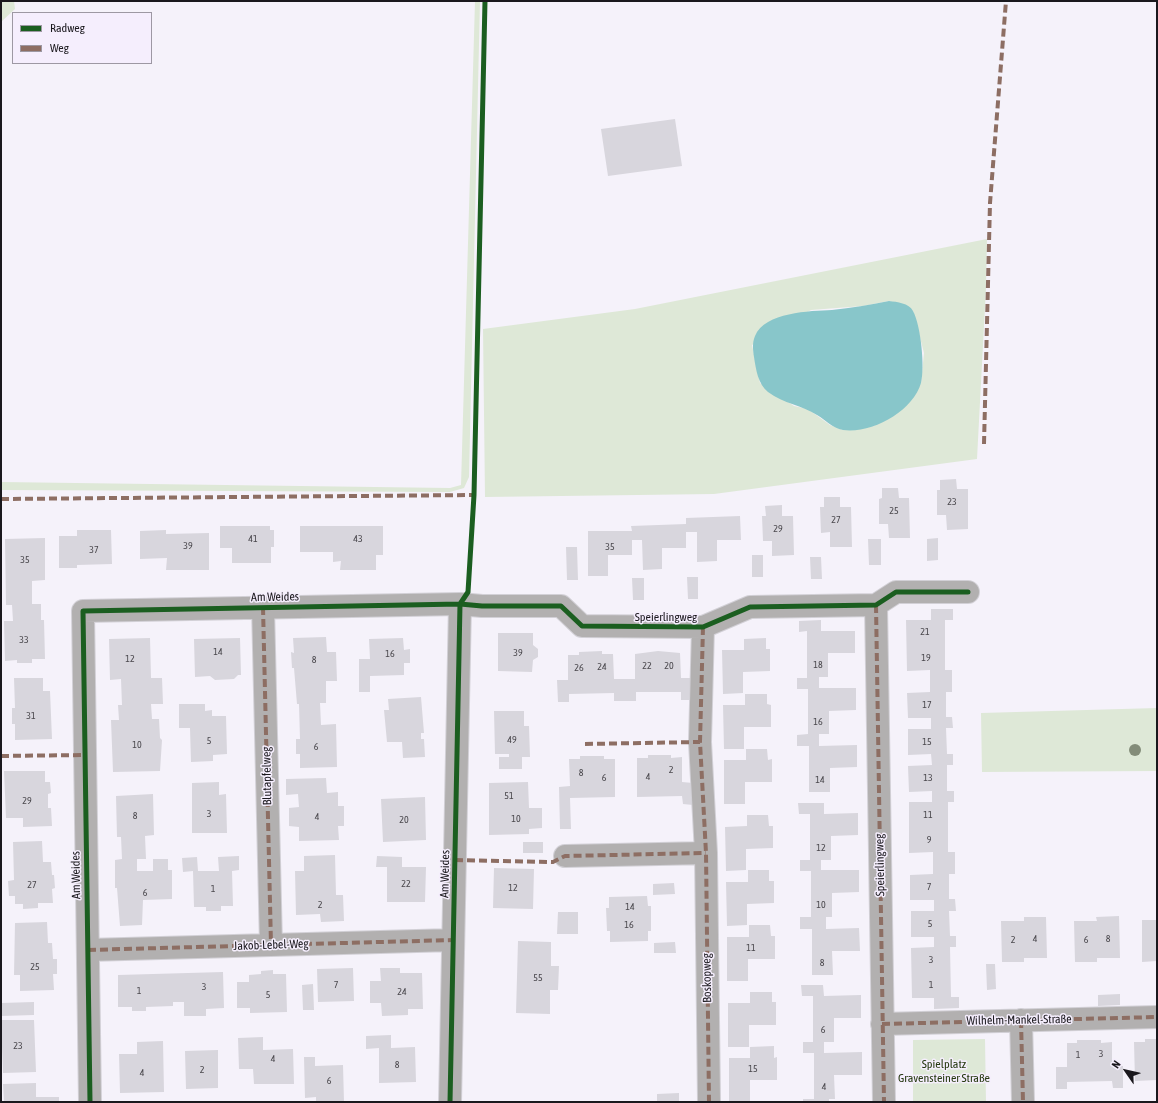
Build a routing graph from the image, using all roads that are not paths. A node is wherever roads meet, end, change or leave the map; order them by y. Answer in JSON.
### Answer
{"nodes":[{"id":1,"x":968,"y":592,"type":"dead end"},
{"id":2,"x":460,"y":604,"type":"junction"},
{"id":3,"x":876,"y":605,"type":"junction"},
{"id":4,"x":262,"y":607,"type":"junction"},
{"id":5,"x":703,"y":627,"type":"junction"},
{"id":6,"x":706,"y":853,"type":"junction"},
{"id":7,"x":565,"y":856,"type":"dead end"},
{"id":8,"x":453,"y":940,"type":"junction"},
{"id":9,"x":271,"y":945,"type":"junction"},
{"id":10,"x":88,"y":950,"type":"junction"},
{"id":11,"x":1157,"y":1017,"type":"edge"},
{"id":12,"x":1021,"y":1020,"type":"junction"},
{"id":13,"x":882,"y":1024,"type":"junction"},
{"id":14,"x":90,"y":1102,"type":"edge"},
{"id":15,"x":450,"y":1102,"type":"edge"},
{"id":16,"x":709,"y":1102,"type":"edge"},
{"id":17,"x":884,"y":1102,"type":"edge"},
{"id":18,"x":1023,"y":1102,"type":"edge"}],
"edges":[{"from":1,"to":3,"type":"street"},
{"from":2,"to":4,"type":"street","name":"Am Weides"},
{"from":2,"to":5,"type":"street","name":"Speierlingweg"},
{"from":2,"to":8,"type":"street","name":"Am Weides"},
{"from":3,"to":5,"type":"street","name":"Speierlingweg"},
{"from":3,"to":13,"type":"street","name":"Speierlingweg"},
{"from":4,"to":9,"type":"street","name":"Blutapfelweg"},
{"from":4,"to":10,"type":"street","name":"Am Weides"},
{"from":5,"to":6,"type":"street","name":"Boskopweg"},
{"from":6,"to":7,"type":"street"},
{"from":6,"to":16,"type":"street","name":"Boskopweg"},
{"from":8,"to":9,"type":"street","name":"Jakob-Lebel-Weg"},
{"from":8,"to":15,"type":"street","name":"Am Weides"},
{"from":9,"to":10,"type":"street","name":"Jakob-Lebel-Weg"},
{"from":10,"to":14,"type":"street","name":"Am Weides"},
{"from":11,"to":12,"type":"street","name":"Wilhelm-Mankel-Straße"},
{"from":12,"to":13,"type":"street","name":"Wilhelm-Mankel-Straße"},
{"from":12,"to":18,"type":"street"},
{"from":13,"to":17,"type":"street","name":"Speierlingweg"}]}
